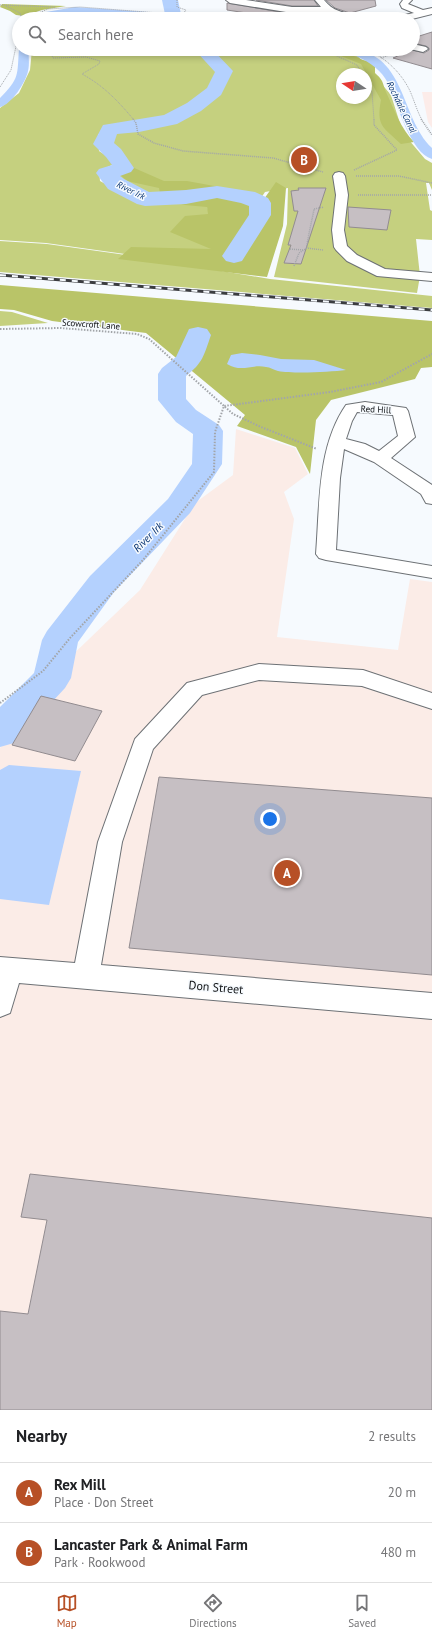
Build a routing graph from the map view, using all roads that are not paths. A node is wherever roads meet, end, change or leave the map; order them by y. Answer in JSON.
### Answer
{"nodes":[{"id":1,"x":230,"y":0,"type":"edge"},
{"id":2,"x":319,"y":0,"type":"edge"},
{"id":3,"x":408,"y":0,"type":"edge"},
{"id":4,"x":328,"y":9,"type":"junction"},
{"id":5,"x":432,"y":11,"type":"edge"},
{"id":6,"x":337,"y":12,"type":"edge"},
{"id":7,"x":420,"y":12,"type":"edge"},
{"id":8,"x":422,"y":13,"type":"edge"},
{"id":9,"x":339,"y":176,"type":"road end"},
{"id":10,"x":432,"y":277,"type":"edge"},
{"id":11,"x":335,"y":449,"type":"junction"},
{"id":12,"x":380,"y":458,"type":"junction"},
{"id":13,"x":432,"y":499,"type":"edge"},
{"id":14,"x":432,"y":572,"type":"edge"},
{"id":15,"x":432,"y":701,"type":"edge"},
{"id":16,"x":4,"y":969,"type":"edge"},
{"id":17,"x":86,"y":975,"type":"junction"},
{"id":18,"x":0,"y":1004,"type":"edge"},
{"id":19,"x":432,"y":1006,"type":"edge"}],
"edges":[{"from":1,"to":4,"type":"street"},
{"from":2,"to":4,"type":"street"},
{"from":3,"to":7,"type":"street"},
{"from":4,"to":6,"type":"street"},
{"from":5,"to":8,"type":"street"},
{"from":9,"to":10,"type":"street"},
{"from":11,"to":12,"type":"street"},
{"from":11,"to":12,"type":"street","name":"Red Hill"},
{"from":11,"to":14,"type":"street"},
{"from":12,"to":13,"type":"street"},
{"from":15,"to":17,"type":"street"},
{"from":16,"to":17,"type":"street","name":"Don Street"},
{"from":16,"to":18,"type":"street"},
{"from":17,"to":19,"type":"street","name":"Don Street"}]}
